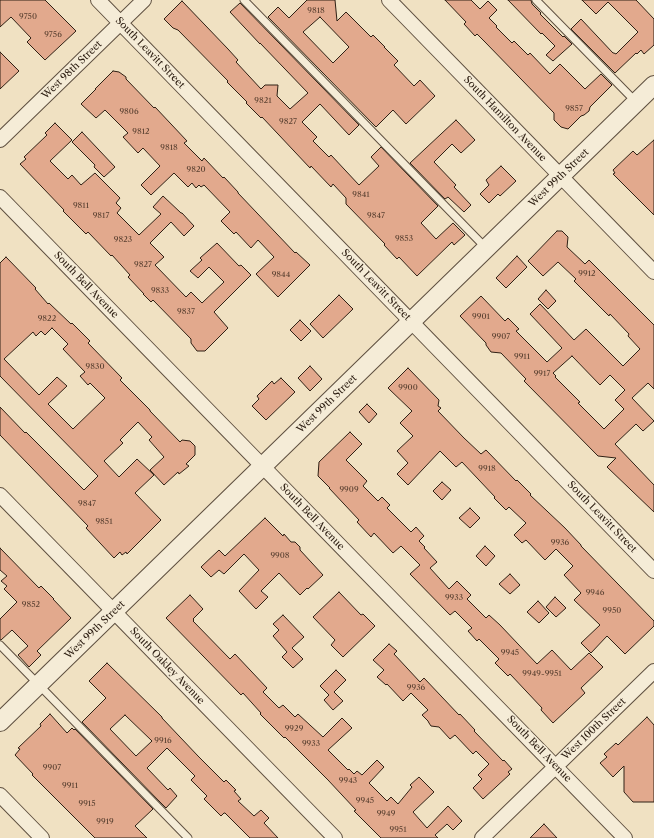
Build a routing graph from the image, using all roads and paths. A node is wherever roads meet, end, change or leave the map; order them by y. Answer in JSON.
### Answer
{"nodes":[{"id":1,"x":98,"y":0,"type":"edge"},
{"id":2,"x":144,"y":0,"type":"edge"},
{"id":3,"x":244,"y":0,"type":"edge"},
{"id":4,"x":389,"y":0,"type":"edge"},
{"id":5,"x":536,"y":0,"type":"edge"},
{"id":6,"x":120,"y":23,"type":"junction"},
{"id":7,"x":654,"y":85,"type":"edge"},
{"id":8,"x":636,"y":102,"type":"junction"},
{"id":9,"x":0,"y":140,"type":"edge"},
{"id":10,"x":560,"y":176,"type":"junction"},
{"id":11,"x":0,"y":197,"type":"edge"},
{"id":12,"x":486,"y":249,"type":"junction"},
{"id":13,"x":654,"y":272,"type":"edge"},
{"id":14,"x":412,"y":322,"type":"junction"},
{"id":15,"x":263,"y":467,"type":"junction"},
{"id":16,"x":0,"y":495,"type":"edge"},
{"id":17,"x":654,"y":571,"type":"edge"},
{"id":18,"x":114,"y":611,"type":"junction"},
{"id":19,"x":0,"y":645,"type":"edge"},
{"id":20,"x":654,"y":671,"type":"edge"},
{"id":21,"x":39,"y":685,"type":"junction"},
{"id":22,"x":0,"y":722,"type":"edge"},
{"id":23,"x":555,"y":767,"type":"junction"},
{"id":24,"x":0,"y":795,"type":"edge"},
{"id":25,"x":42,"y":838,"type":"edge"},
{"id":26,"x":188,"y":838,"type":"edge"},
{"id":27,"x":335,"y":838,"type":"edge"},
{"id":28,"x":482,"y":838,"type":"edge"},
{"id":29,"x":625,"y":838,"type":"edge"}],
"edges":[{"from":1,"to":6,"type":"street","name":"South Leavitt Street"},
{"from":2,"to":6,"type":"street","name":"West 98th Street"},
{"from":3,"to":12,"type":"lane"},
{"from":4,"to":10,"type":"street","name":"South Hamilton Avenue"},
{"from":5,"to":8,"type":"lane"},
{"from":6,"to":9,"type":"street","name":"West 98th Street"},
{"from":6,"to":14,"type":"street","name":"South Leavitt Street"},
{"from":7,"to":8,"type":"street","name":"West 99th Street"},
{"from":8,"to":10,"type":"street","name":"West 99th Street"},
{"from":10,"to":12,"type":"street","name":"West 99th Street"},
{"from":10,"to":13,"type":"street","name":"South Hamilton Avenue"},
{"from":11,"to":15,"type":"street","name":"South Bell Avenue"},
{"from":12,"to":14,"type":"street","name":"West 99th Street"},
{"from":14,"to":15,"type":"street","name":"West 99th Street"},
{"from":14,"to":17,"type":"street","name":"South Leavitt Street"},
{"from":15,"to":18,"type":"street","name":"West 99th Street"},
{"from":15,"to":23,"type":"street","name":"South Bell Avenue"},
{"from":16,"to":18,"type":"street","name":"South Oakley Avenue"},
{"from":18,"to":21,"type":"street","name":"West 99th Street"},
{"from":18,"to":27,"type":"street","name":"South Oakley Avenue"},
{"from":19,"to":21,"type":"lane"},
{"from":20,"to":23,"type":"street","name":"West 100th Street"},
{"from":21,"to":22,"type":"street","name":"West 99th Street"},
{"from":21,"to":26,"type":"lane"},
{"from":23,"to":28,"type":"street","name":"West 100th Street"},
{"from":23,"to":29,"type":"street","name":"South Bell Avenue"},
{"from":24,"to":25,"type":"street"}]}
